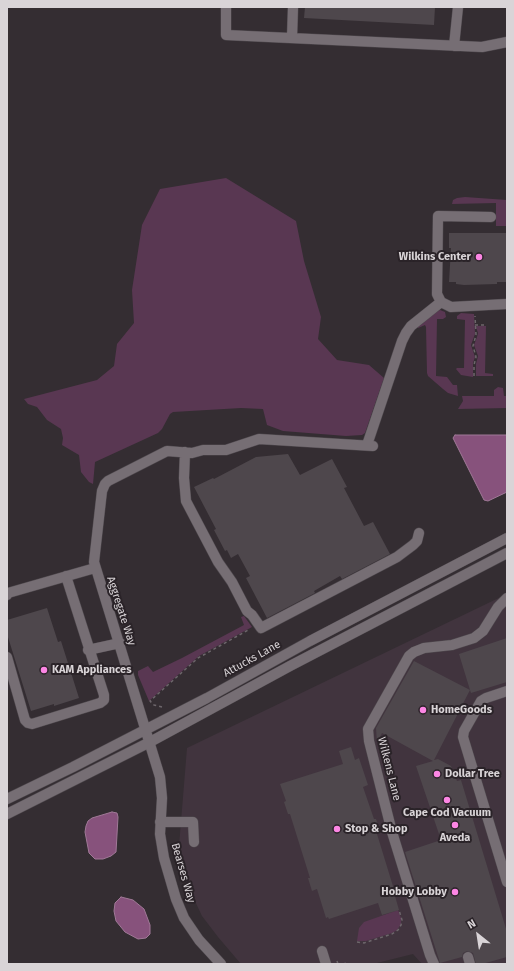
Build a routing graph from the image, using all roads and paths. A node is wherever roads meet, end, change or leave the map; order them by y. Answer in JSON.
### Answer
{"nodes":[{"id":1,"x":226,"y":7,"type":"edge"},
{"id":2,"x":293,"y":7,"type":"edge"},
{"id":3,"x":458,"y":7,"type":"edge"},
{"id":4,"x":292,"y":38,"type":"junction"},
{"id":5,"x":507,"y":42,"type":"edge"},
{"id":6,"x":454,"y":46,"type":"junction"},
{"id":7,"x":491,"y":217,"type":"dead end"},
{"id":8,"x":440,"y":302,"type":"junction"},
{"id":9,"x":507,"y":304,"type":"edge"},
{"id":10,"x":475,"y":314,"type":"dead end"},
{"id":11,"x":475,"y":325,"type":"junction"},
{"id":12,"x":486,"y":325,"type":"dead end"},
{"id":13,"x":474,"y":376,"type":"dead end"},
{"id":14,"x":185,"y":452,"type":"junction"},
{"id":15,"x":419,"y":533,"type":"dead end"},
{"id":16,"x":507,"y":538,"type":"edge"},
{"id":17,"x":507,"y":553,"type":"edge"},
{"id":18,"x":95,"y":568,"type":"junction"},
{"id":19,"x":66,"y":576,"type":"junction"},
{"id":20,"x":7,"y":595,"type":"edge"},
{"id":21,"x":507,"y":598,"type":"edge"},
{"id":22,"x":259,"y":625,"type":"junction"},
{"id":23,"x":120,"y":643,"type":"junction"},
{"id":24,"x":88,"y":650,"type":"junction"},
{"id":25,"x":7,"y":657,"type":"edge"},
{"id":26,"x":507,"y":691,"type":"edge"},
{"id":27,"x":162,"y":707,"type":"dead end"},
{"id":28,"x":146,"y":729,"type":"junction"},
{"id":29,"x":150,"y":742,"type":"junction"},
{"id":30,"x":7,"y":799,"type":"edge"},
{"id":31,"x":7,"y":814,"type":"edge"},
{"id":32,"x":160,"y":822,"type":"junction"},
{"id":33,"x":194,"y":842,"type":"dead end"},
{"id":34,"x":507,"y":882,"type":"edge"},
{"id":35,"x":399,"y":910,"type":"dead end"},
{"id":36,"x":357,"y":942,"type":"dead end"},
{"id":37,"x":322,"y":951,"type":"dead end"},
{"id":38,"x":337,"y":961,"type":"dead end"},
{"id":39,"x":347,"y":963,"type":"dead end"},
{"id":40,"x":221,"y":964,"type":"edge"},
{"id":41,"x":326,"y":964,"type":"edge"},
{"id":42,"x":338,"y":964,"type":"edge"},
{"id":43,"x":343,"y":964,"type":"edge"},
{"id":44,"x":434,"y":964,"type":"edge"}],
"edges":[{"from":1,"to":4,"type":"street"},
{"from":2,"to":4,"type":"street"},
{"from":3,"to":6,"type":"street"},
{"from":4,"to":6,"type":"street"},
{"from":5,"to":6,"type":"street"},
{"from":7,"to":8,"type":"street"},
{"from":8,"to":9,"type":"street"},
{"from":8,"to":14,"type":"street"},
{"from":10,"to":11,"type":"path"},
{"from":11,"to":12,"type":"path"},
{"from":11,"to":13,"type":"path"},
{"from":14,"to":18,"type":"street","name":"Aggregate Way"},
{"from":14,"to":22,"type":"street"},
{"from":15,"to":22,"type":"street"},
{"from":16,"to":28,"type":"street","name":"Attucks Lane"},
{"from":17,"to":29,"type":"street"},
{"from":18,"to":19,"type":"street"},
{"from":18,"to":23,"type":"street","name":"Aggregate Way"},
{"from":19,"to":20,"type":"street"},
{"from":19,"to":24,"type":"street"},
{"from":21,"to":44,"type":"street","name":"Wilkens Lane"},
{"from":22,"to":27,"type":"path"},
{"from":23,"to":24,"type":"street"},
{"from":23,"to":28,"type":"street","name":"Aggregate Way"},
{"from":24,"to":25,"type":"street"},
{"from":26,"to":34,"type":"street"},
{"from":28,"to":29,"type":"street","name":"Bearses Way"},
{"from":28,"to":30,"type":"street","name":"Attucks Lane"},
{"from":29,"to":31,"type":"street"},
{"from":29,"to":32,"type":"street","name":"Bearses Way"},
{"from":32,"to":33,"type":"street"},
{"from":32,"to":40,"type":"street","name":"Bearses Way"},
{"from":35,"to":36,"type":"path"},
{"from":37,"to":41,"type":"street"},
{"from":38,"to":42,"type":"path"},
{"from":39,"to":43,"type":"path"}]}
